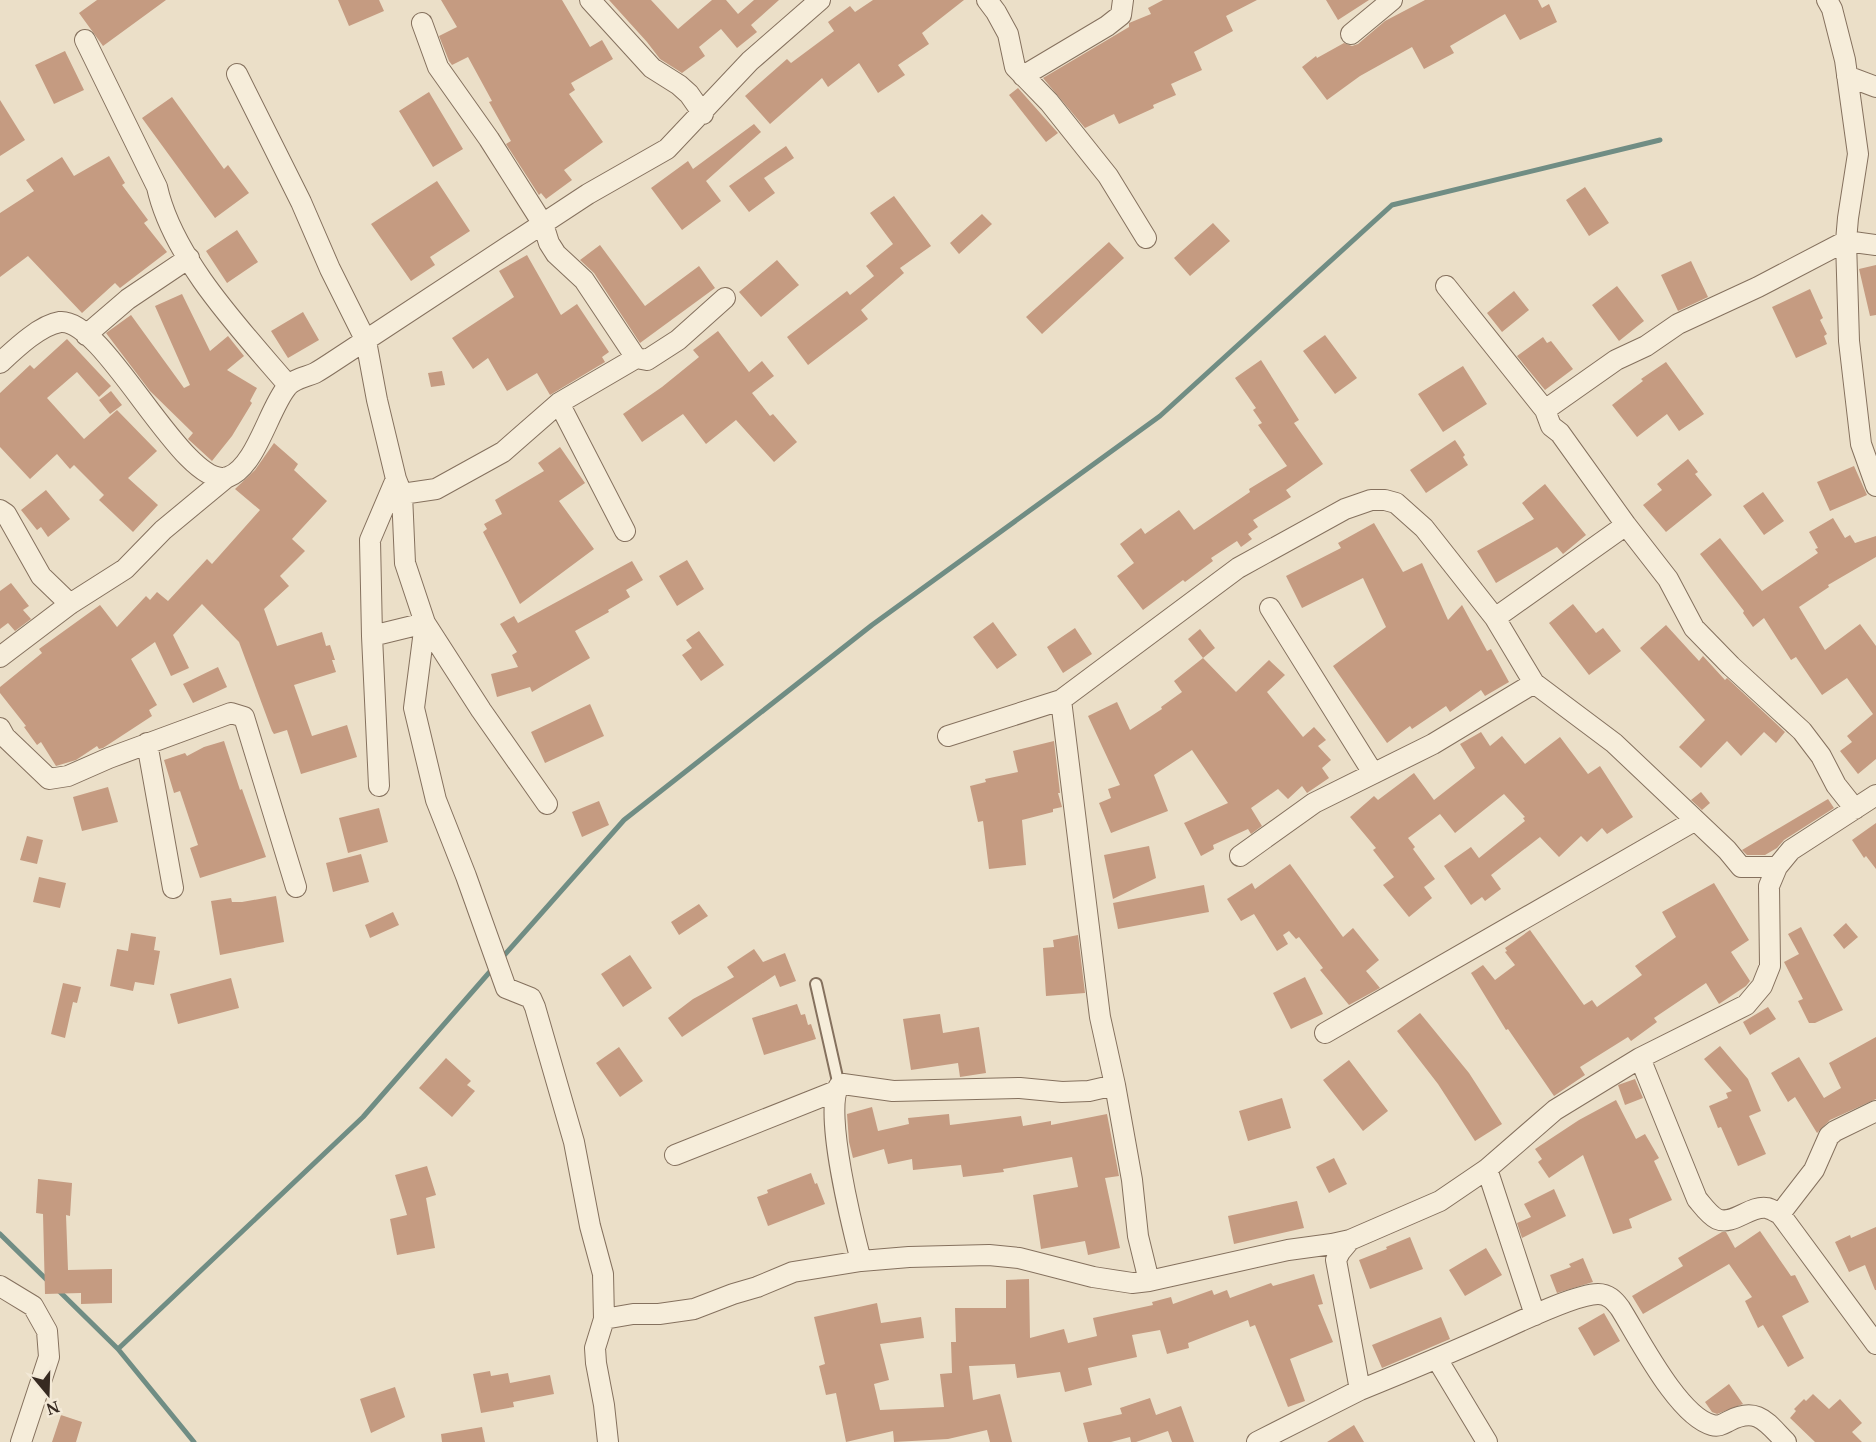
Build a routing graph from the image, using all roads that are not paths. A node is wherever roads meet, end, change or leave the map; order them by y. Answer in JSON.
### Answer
{"nodes":[{"id":1,"x":590,"y":0,"type":"edge"},
{"id":2,"x":820,"y":0,"type":"edge"},
{"id":3,"x":987,"y":0,"type":"edge"},
{"id":4,"x":1123,"y":0,"type":"edge"},
{"id":5,"x":1392,"y":0,"type":"edge"},
{"id":6,"x":1827,"y":0,"type":"edge"},
{"id":7,"x":422,"y":23,"type":"dead end"},
{"id":8,"x":1351,"y":34,"type":"dead end"},
{"id":9,"x":85,"y":40,"type":"dead end"},
{"id":10,"x":237,"y":74,"type":"dead end"},
{"id":11,"x":1023,"y":76,"type":"junction"},
{"id":12,"x":1847,"y":76,"type":"junction"},
{"id":13,"x":1876,"y":87,"type":"edge"},
{"id":14,"x":702,"y":114,"type":"junction"},
{"id":15,"x":543,"y":224,"type":"junction"},
{"id":16,"x":1146,"y":238,"type":"dead end"},
{"id":17,"x":1846,"y":241,"type":"junction"},
{"id":18,"x":1876,"y":245,"type":"edge"},
{"id":19,"x":189,"y":258,"type":"junction"},
{"id":20,"x":1446,"y":286,"type":"dead end"},
{"id":21,"x":725,"y":298,"type":"dead end"},
{"id":22,"x":86,"y":335,"type":"junction"},
{"id":23,"x":366,"y":341,"type":"junction"},
{"id":24,"x":636,"y":358,"type":"junction"},
{"id":25,"x":0,"y":363,"type":"edge"},
{"id":26,"x":288,"y":385,"type":"junction"},
{"id":27,"x":559,"y":403,"type":"junction"},
{"id":28,"x":1545,"y":410,"type":"junction"},
{"id":29,"x":227,"y":477,"type":"junction"},
{"id":30,"x":399,"y":486,"type":"junction"},
{"id":31,"x":1876,"y":486,"type":"edge"},
{"id":32,"x":0,"y":510,"type":"edge"},
{"id":33,"x":1626,"y":525,"type":"junction"},
{"id":34,"x":626,"y":531,"type":"dead end"},
{"id":35,"x":70,"y":603,"type":"junction"},
{"id":36,"x":1270,"y":608,"type":"dead end"},
{"id":37,"x":1495,"y":618,"type":"junction"},
{"id":38,"x":425,"y":623,"type":"junction"},
{"id":39,"x":372,"y":636,"type":"junction"},
{"id":40,"x":0,"y":657,"type":"edge"},
{"id":41,"x":1534,"y":683,"type":"junction"},
{"id":42,"x":1061,"y":699,"type":"junction"},
{"id":43,"x":0,"y":728,"type":"edge"},
{"id":44,"x":948,"y":736,"type":"dead end"},
{"id":45,"x":147,"y":743,"type":"junction"},
{"id":46,"x":1373,"y":773,"type":"junction"},
{"id":47,"x":379,"y":786,"type":"dead end"},
{"id":48,"x":1876,"y":795,"type":"edge"},
{"id":49,"x":547,"y":804,"type":"dead end"},
{"id":50,"x":1855,"y":809,"type":"junction"},
{"id":51,"x":1694,"y":821,"type":"junction"},
{"id":52,"x":1240,"y":856,"type":"dead end"},
{"id":53,"x":1777,"y":867,"type":"junction"},
{"id":54,"x":296,"y":887,"type":"dead end"},
{"id":55,"x":173,"y":888,"type":"dead end"},
{"id":56,"x":816,"y":984,"type":"dead end"},
{"id":57,"x":1325,"y":1033,"type":"dead end"},
{"id":58,"x":1640,"y":1058,"type":"junction"},
{"id":59,"x":1115,"y":1085,"type":"junction"},
{"id":60,"x":837,"y":1088,"type":"junction"},
{"id":61,"x":1876,"y":1111,"type":"edge"},
{"id":62,"x":675,"y":1155,"type":"dead end"},
{"id":63,"x":1487,"y":1169,"type":"junction"},
{"id":64,"x":1780,"y":1214,"type":"junction"},
{"id":65,"x":1350,"y":1240,"type":"junction"},
{"id":66,"x":861,"y":1261,"type":"junction"},
{"id":67,"x":1149,"y":1281,"type":"junction"},
{"id":68,"x":0,"y":1286,"type":"edge"},
{"id":69,"x":1535,"y":1315,"type":"junction"},
{"id":70,"x":604,"y":1319,"type":"junction"},
{"id":71,"x":1869,"y":1322,"type":"edge"},
{"id":72,"x":1876,"y":1344,"type":"edge"},
{"id":73,"x":1437,"y":1359,"type":"junction"},
{"id":74,"x":1360,"y":1390,"type":"junction"},
{"id":75,"x":21,"y":1442,"type":"edge"},
{"id":76,"x":608,"y":1442,"type":"edge"},
{"id":77,"x":1257,"y":1442,"type":"edge"},
{"id":78,"x":1487,"y":1442,"type":"edge"},
{"id":79,"x":1786,"y":1442,"type":"edge"}],
"edges":[{"from":1,"to":14,"type":"street"},
{"from":2,"to":14,"type":"street"},
{"from":3,"to":11,"type":"street"},
{"from":4,"to":11,"type":"street"},
{"from":5,"to":8,"type":"street"},
{"from":6,"to":12,"type":"street"},
{"from":7,"to":15,"type":"street"},
{"from":9,"to":19,"type":"street"},
{"from":10,"to":23,"type":"street"},
{"from":11,"to":16,"type":"street"},
{"from":12,"to":13,"type":"street"},
{"from":12,"to":17,"type":"street"},
{"from":14,"to":15,"type":"street"},
{"from":15,"to":23,"type":"street"},
{"from":15,"to":24,"type":"street"},
{"from":17,"to":18,"type":"street"},
{"from":17,"to":28,"type":"street"},
{"from":17,"to":31,"type":"street"},
{"from":19,"to":22,"type":"street"},
{"from":19,"to":26,"type":"street"},
{"from":20,"to":28,"type":"street"},
{"from":21,"to":24,"type":"street"},
{"from":22,"to":25,"type":"street"},
{"from":22,"to":29,"type":"street"},
{"from":23,"to":26,"type":"street"},
{"from":23,"to":30,"type":"street"},
{"from":24,"to":27,"type":"street"},
{"from":26,"to":29,"type":"street"},
{"from":27,"to":30,"type":"street"},
{"from":27,"to":34,"type":"street"},
{"from":28,"to":33,"type":"street"},
{"from":29,"to":35,"type":"street"},
{"from":30,"to":38,"type":"street"},
{"from":30,"to":39,"type":"street"},
{"from":32,"to":35,"type":"street"},
{"from":33,"to":37,"type":"street"},
{"from":33,"to":50,"type":"street"},
{"from":35,"to":40,"type":"street"},
{"from":36,"to":46,"type":"street"},
{"from":37,"to":41,"type":"street"},
{"from":37,"to":42,"type":"street"},
{"from":38,"to":39,"type":"street"},
{"from":38,"to":49,"type":"street"},
{"from":38,"to":70,"type":"street"},
{"from":39,"to":47,"type":"street"},
{"from":41,"to":46,"type":"street"},
{"from":41,"to":51,"type":"street"},
{"from":42,"to":44,"type":"street"},
{"from":42,"to":59,"type":"street"},
{"from":43,"to":45,"type":"street"},
{"from":45,"to":54,"type":"street"},
{"from":45,"to":55,"type":"street"},
{"from":46,"to":52,"type":"street"},
{"from":48,"to":50,"type":"street"},
{"from":50,"to":53,"type":"street"},
{"from":51,"to":53,"type":"street"},
{"from":51,"to":57,"type":"street"},
{"from":53,"to":58,"type":"street"},
{"from":56,"to":60,"type":"lane"},
{"from":58,"to":63,"type":"street"},
{"from":58,"to":64,"type":"street"},
{"from":59,"to":60,"type":"street"},
{"from":59,"to":67,"type":"street"},
{"from":60,"to":62,"type":"street"},
{"from":60,"to":66,"type":"street"},
{"from":61,"to":64,"type":"street"},
{"from":63,"to":65,"type":"street"},
{"from":63,"to":69,"type":"street"},
{"from":64,"to":71,"type":"street"},
{"from":65,"to":67,"type":"street"},
{"from":65,"to":74,"type":"street"},
{"from":66,"to":67,"type":"street"},
{"from":66,"to":70,"type":"street"},
{"from":68,"to":75,"type":"street"},
{"from":69,"to":73,"type":"street"},
{"from":69,"to":79,"type":"street"},
{"from":70,"to":76,"type":"street"},
{"from":71,"to":72,"type":"street"},
{"from":73,"to":74,"type":"street"},
{"from":73,"to":78,"type":"street"},
{"from":74,"to":77,"type":"street"}]}
